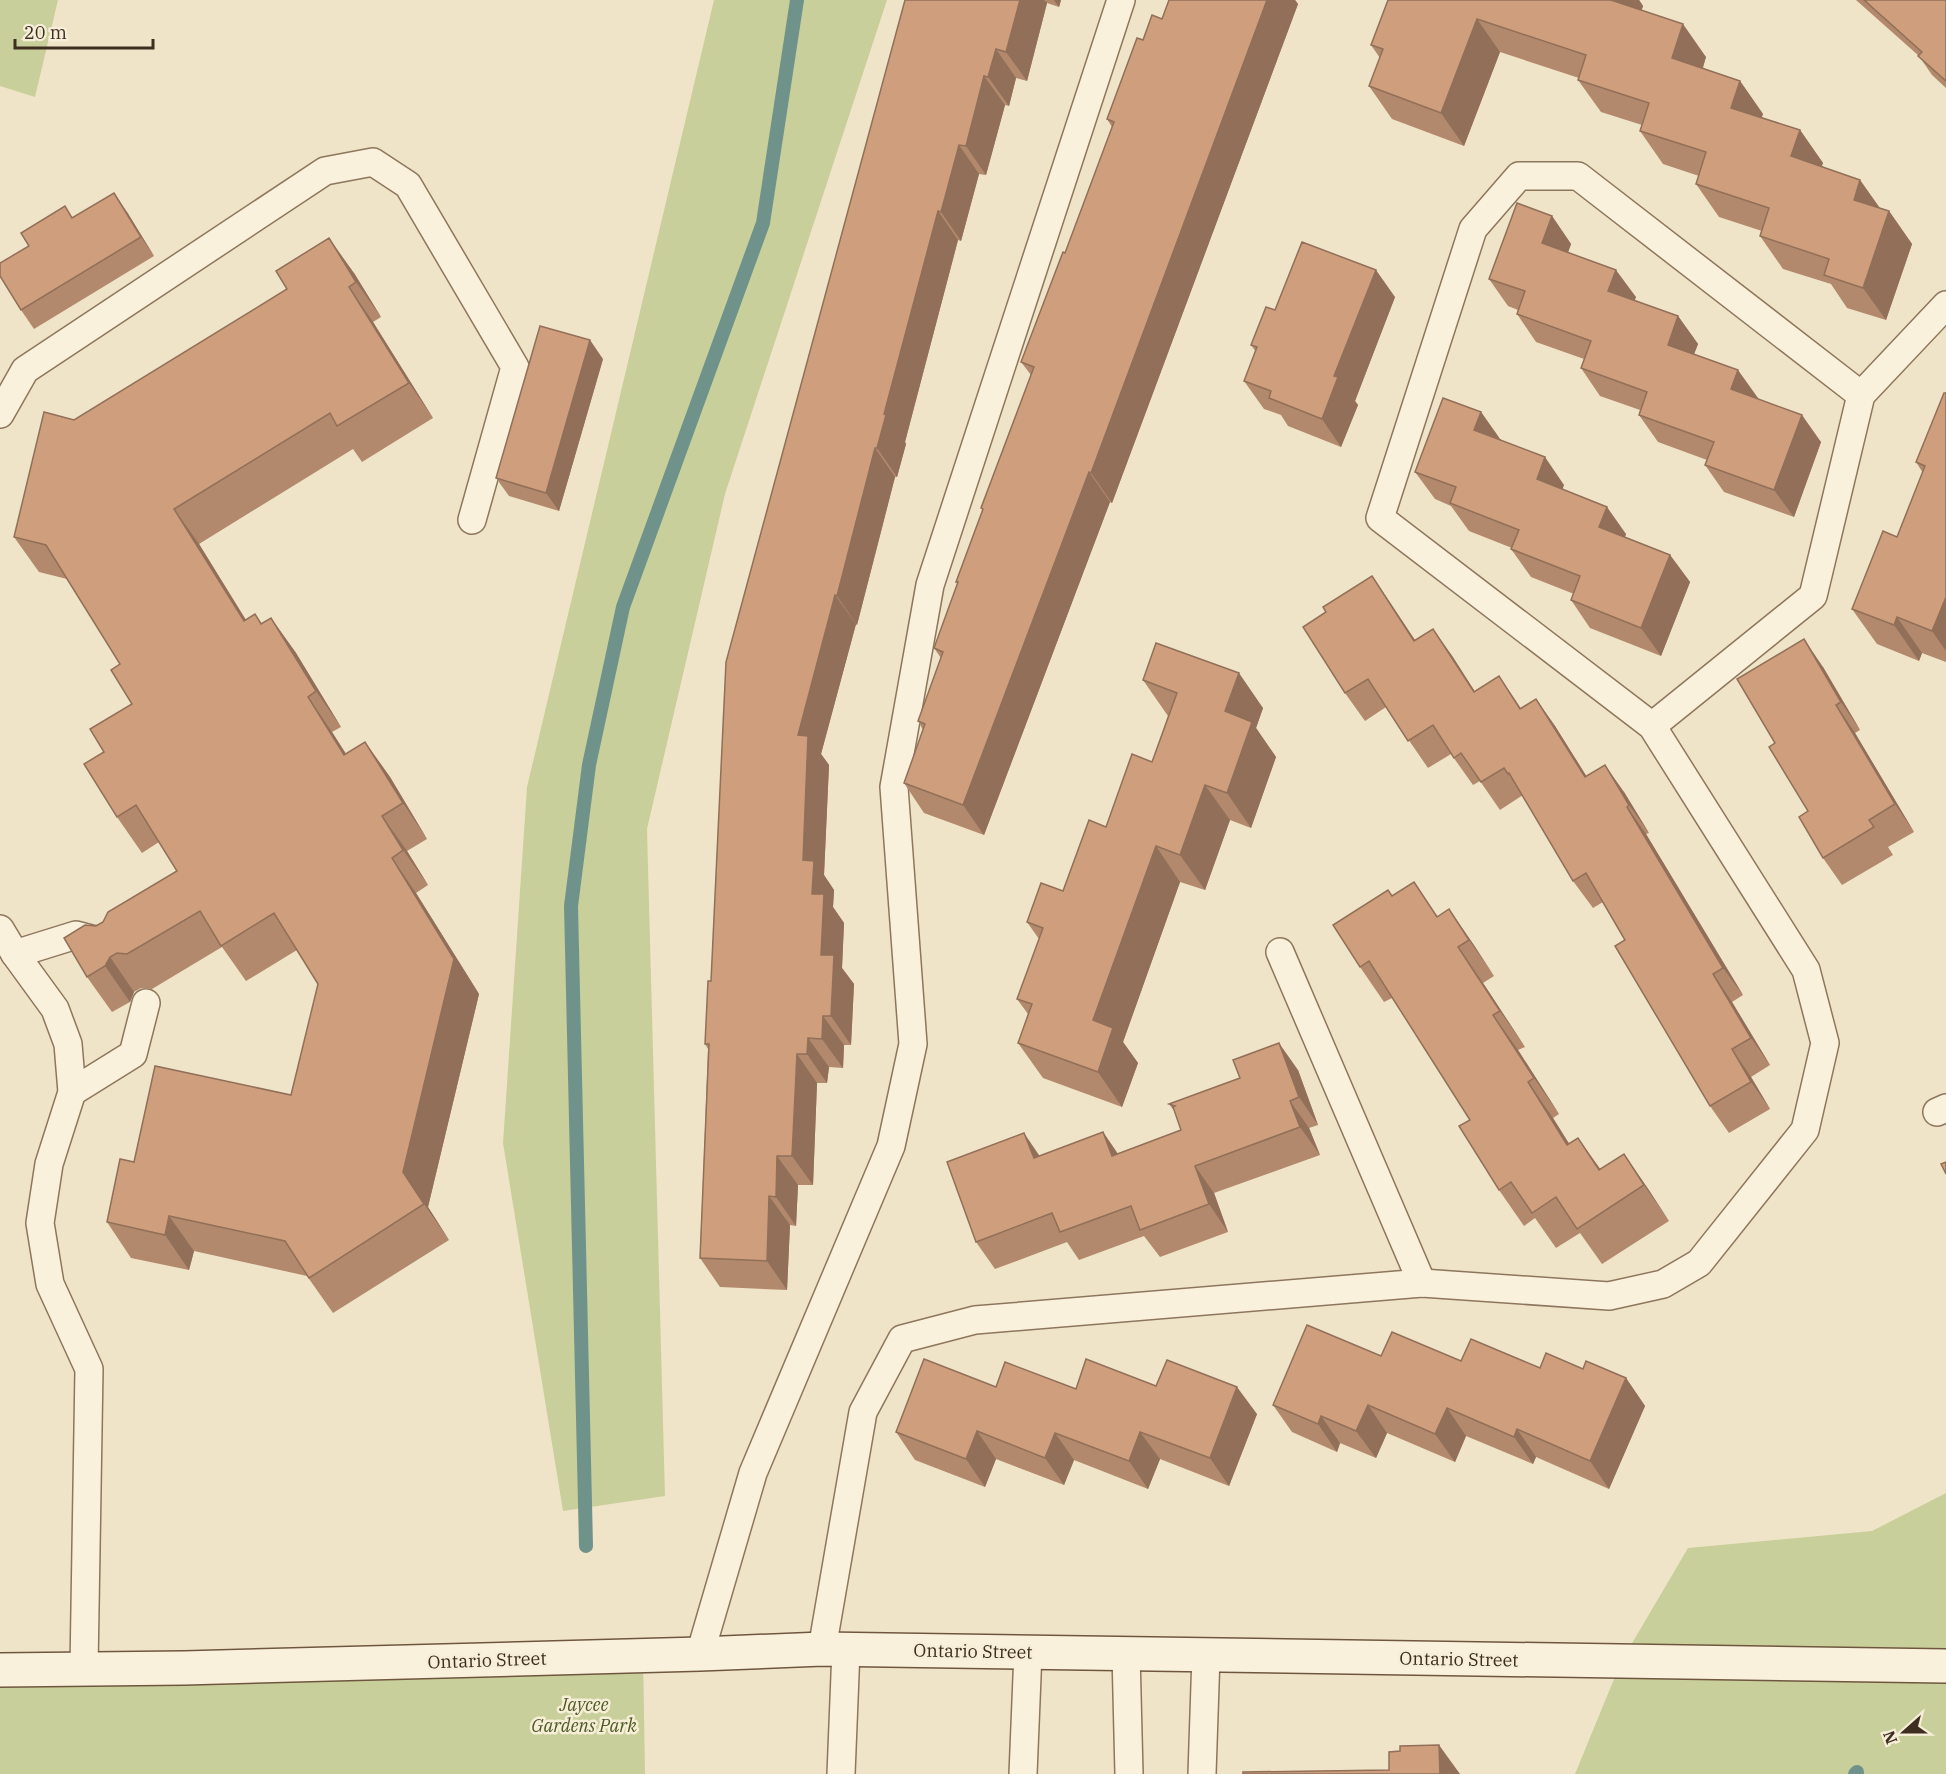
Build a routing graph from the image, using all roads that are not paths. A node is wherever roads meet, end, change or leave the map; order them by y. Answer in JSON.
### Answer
{"nodes":[{"id":1,"x":1121,"y":0,"type":"edge"},
{"id":2,"x":1946,"y":305,"type":"edge"},
{"id":3,"x":1861,"y":395,"type":"junction"},
{"id":4,"x":0,"y":414,"type":"edge"},
{"id":5,"x":472,"y":520,"type":"dead end"},
{"id":6,"x":1652,"y":726,"type":"junction"},
{"id":7,"x":0,"y":929,"type":"edge"},
{"id":8,"x":117,"y":946,"type":"edge"},
{"id":9,"x":1280,"y":952,"type":"dead end"},
{"id":10,"x":15,"y":954,"type":"junction"},
{"id":11,"x":146,"y":1003,"type":"dead end"},
{"id":12,"x":72,"y":1092,"type":"junction"},
{"id":13,"x":1422,"y":1283,"type":"junction"},
{"id":14,"x":834,"y":1649,"type":"junction"},
{"id":15,"x":1028,"y":1652,"type":"junction"},
{"id":16,"x":700,"y":1654,"type":"junction"},
{"id":17,"x":1126,"y":1654,"type":"junction"},
{"id":18,"x":1206,"y":1655,"type":"junction"},
{"id":19,"x":1946,"y":1666,"type":"edge"},
{"id":20,"x":84,"y":1668,"type":"junction"},
{"id":21,"x":0,"y":1670,"type":"edge"},
{"id":22,"x":841,"y":1774,"type":"edge"},
{"id":23,"x":1023,"y":1774,"type":"edge"},
{"id":24,"x":1129,"y":1774,"type":"edge"},
{"id":25,"x":1202,"y":1774,"type":"edge"}],
"edges":[{"from":1,"to":16,"type":"lane"},
{"from":2,"to":3,"type":"lane"},
{"from":3,"to":6,"type":"lane"},
{"from":3,"to":6,"type":"lane"},
{"from":4,"to":5,"type":"lane"},
{"from":6,"to":13,"type":"lane"},
{"from":7,"to":10,"type":"lane"},
{"from":8,"to":10,"type":"lane"},
{"from":9,"to":13,"type":"lane"},
{"from":10,"to":12,"type":"lane"},
{"from":11,"to":12,"type":"lane"},
{"from":12,"to":20,"type":"lane"},
{"from":13,"to":14,"type":"lane"},
{"from":14,"to":15,"type":"main road","name":"Ontario Street"},
{"from":14,"to":16,"type":"main road","name":"Ontario Street"},
{"from":14,"to":22,"type":"lane"},
{"from":15,"to":17,"type":"main road","name":"Ontario Street"},
{"from":15,"to":23,"type":"lane"},
{"from":16,"to":20,"type":"main road","name":"Ontario Street"},
{"from":17,"to":18,"type":"main road","name":"Ontario Street"},
{"from":17,"to":24,"type":"lane"},
{"from":18,"to":19,"type":"main road","name":"Ontario Street"},
{"from":18,"to":25,"type":"lane"},
{"from":20,"to":21,"type":"main road","name":"Ontario Street"}]}
